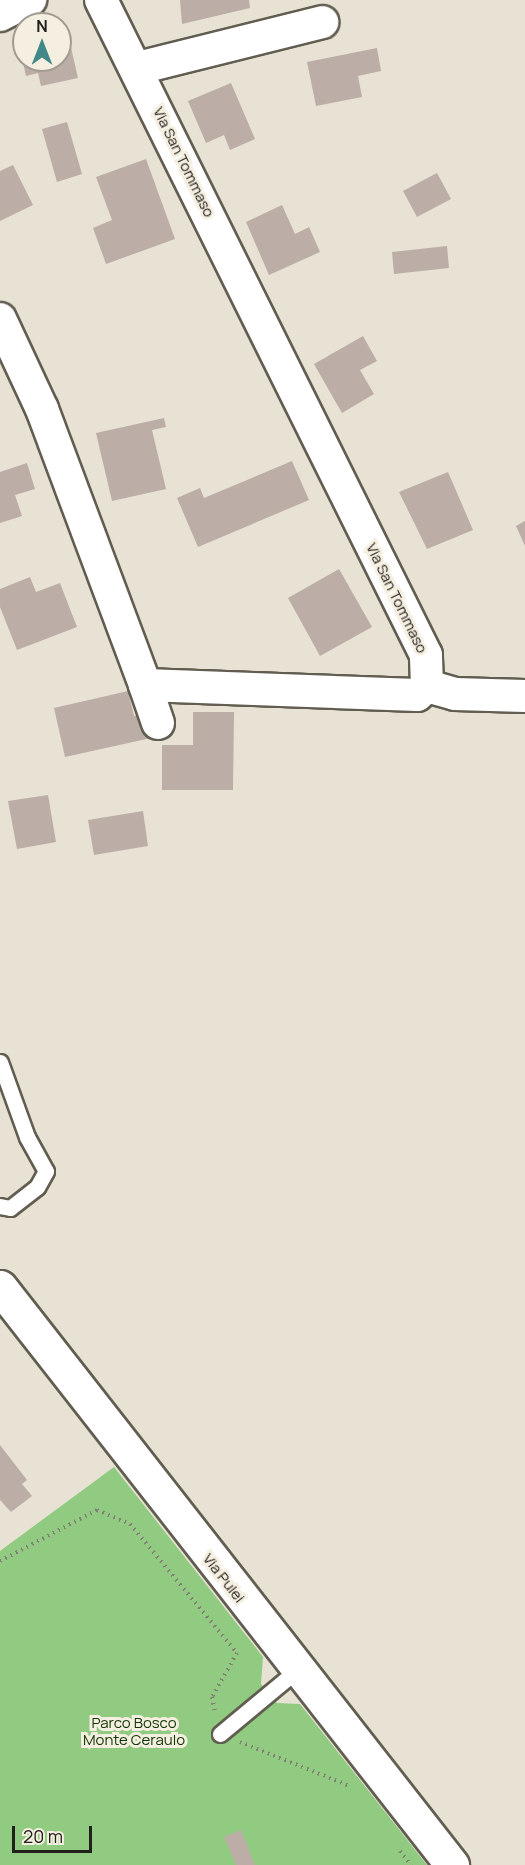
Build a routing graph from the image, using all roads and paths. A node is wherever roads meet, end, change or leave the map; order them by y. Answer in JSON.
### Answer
{"nodes":[{"id":1,"x":30,"y":0,"type":"edge"},
{"id":2,"x":101,"y":0,"type":"edge"},
{"id":3,"x":0,"y":15,"type":"edge"},
{"id":4,"x":322,"y":22,"type":"dead end"},
{"id":5,"x":138,"y":68,"type":"junction"},
{"id":6,"x":0,"y":319,"type":"edge"},
{"id":7,"x":145,"y":685,"type":"junction"},
{"id":8,"x":427,"y":686,"type":"junction"},
{"id":9,"x":525,"y":696,"type":"edge"},
{"id":10,"x":158,"y":723,"type":"dead end"},
{"id":11,"x":0,"y":1062,"type":"edge"},
{"id":12,"x":0,"y":1206,"type":"edge"},
{"id":13,"x":0,"y":1287,"type":"edge"},
{"id":14,"x":0,"y":1561,"type":"edge"},
{"id":15,"x":296,"y":1671,"type":"junction"},
{"id":16,"x":220,"y":1734,"type":"junction"},
{"id":17,"x":355,"y":1793,"type":"dead end"},
{"id":18,"x":397,"y":1847,"type":"dead end"},
{"id":19,"x":411,"y":1865,"type":"edge"},
{"id":20,"x":452,"y":1865,"type":"edge"}],
"edges":[{"from":1,"to":3,"type":"street"},
{"from":2,"to":5,"type":"street","name":"Via San Tommaso"},
{"from":4,"to":5,"type":"street"},
{"from":5,"to":8,"type":"street","name":"Via San Tommaso"},
{"from":6,"to":7,"type":"street"},
{"from":7,"to":8,"type":"street"},
{"from":7,"to":10,"type":"street"},
{"from":8,"to":9,"type":"street"},
{"from":11,"to":12,"type":"lane"},
{"from":13,"to":15,"type":"main road","name":"Via Pulei"},
{"from":14,"to":16,"type":"path"},
{"from":15,"to":16,"type":"lane"},
{"from":15,"to":20,"type":"main road","name":"Via Pulei"},
{"from":16,"to":17,"type":"path"},
{"from":18,"to":19,"type":"path"}]}
